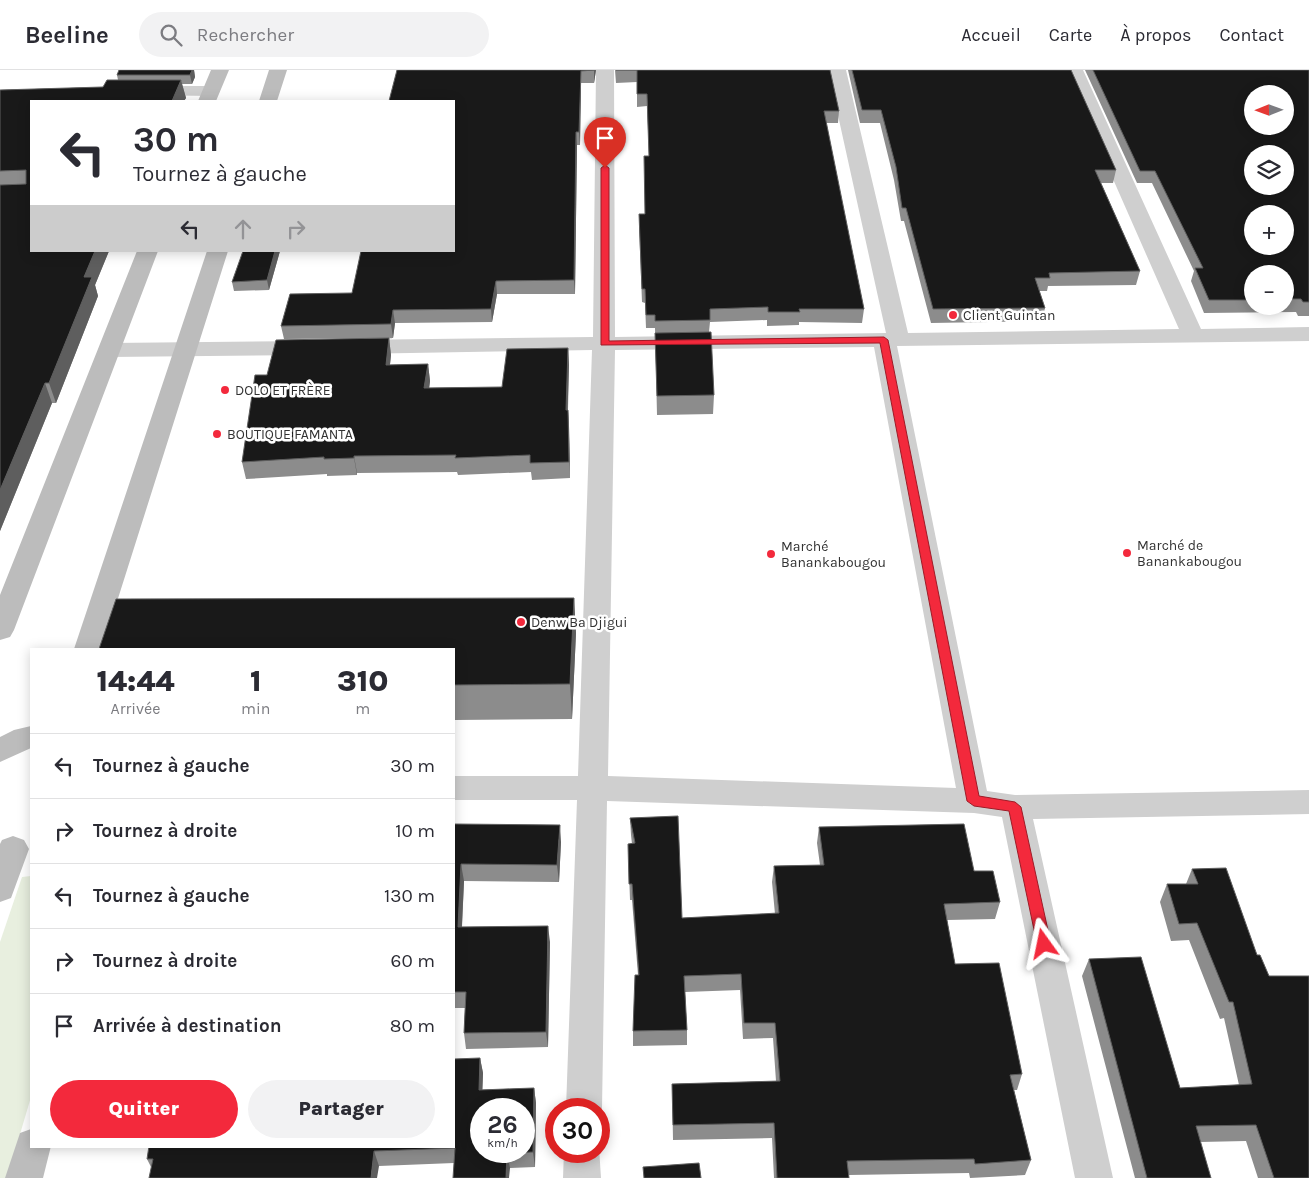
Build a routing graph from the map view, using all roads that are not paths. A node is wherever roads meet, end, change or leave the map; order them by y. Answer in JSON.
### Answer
{"nodes":[{"id":1,"x":220,"y":70,"type":"edge"},
{"id":2,"x":278,"y":70,"type":"edge"},
{"id":3,"x":605,"y":70,"type":"edge"},
{"id":4,"x":837,"y":70,"type":"edge"},
{"id":5,"x":1074,"y":70,"type":"edge"},
{"id":6,"x":134,"y":91,"type":"edge"},
{"id":7,"x":209,"y":96,"type":"edge"},
{"id":8,"x":268,"y":100,"type":"edge"},
{"id":9,"x":148,"y":252,"type":"edge"},
{"id":10,"x":218,"y":252,"type":"edge"},
{"id":11,"x":1309,"y":334,"type":"edge"},
{"id":12,"x":1193,"y":335,"type":"junction"},
{"id":13,"x":892,"y":340,"type":"junction"},
{"id":14,"x":604,"y":343,"type":"junction"},
{"id":15,"x":110,"y":350,"type":"junction"},
{"id":16,"x":186,"y":350,"type":"junction"},
{"id":17,"x":0,"y":630,"type":"edge"},
{"id":18,"x":88,"y":648,"type":"edge"},
{"id":19,"x":30,"y":737,"type":"edge"},
{"id":20,"x":0,"y":750,"type":"edge"},
{"id":21,"x":455,"y":788,"type":"edge"},
{"id":22,"x":592,"y":788,"type":"junction"},
{"id":23,"x":974,"y":801,"type":"junction"},
{"id":24,"x":1309,"y":802,"type":"edge"},
{"id":25,"x":1015,"y":807,"type":"junction"},
{"id":26,"x":15,"y":846,"type":"edge"},
{"id":27,"x":0,"y":888,"type":"edge"},
{"id":28,"x":584,"y":1098,"type":"edge"},
{"id":29,"x":32,"y":1148,"type":"edge"},
{"id":30,"x":582,"y":1163,"type":"edge"},
{"id":31,"x":24,"y":1178,"type":"edge"},
{"id":32,"x":582,"y":1178,"type":"edge"},
{"id":33,"x":1094,"y":1178,"type":"edge"}],
"edges":[{"from":1,"to":7,"type":"main road"},
{"from":2,"to":8,"type":"main road"},
{"from":3,"to":14,"type":"street"},
{"from":4,"to":13,"type":"street"},
{"from":5,"to":12,"type":"street"},
{"from":6,"to":7,"type":"street"},
{"from":9,"to":15,"type":"main road"},
{"from":10,"to":16,"type":"main road"},
{"from":11,"to":12,"type":"street"},
{"from":12,"to":13,"type":"street"},
{"from":13,"to":14,"type":"street"},
{"from":13,"to":23,"type":"street"},
{"from":14,"to":16,"type":"street"},
{"from":14,"to":22,"type":"street"},
{"from":15,"to":16,"type":"street"},
{"from":15,"to":17,"type":"main road"},
{"from":16,"to":18,"type":"main road"},
{"from":19,"to":20,"type":"main road"},
{"from":21,"to":22,"type":"street"},
{"from":22,"to":23,"type":"street"},
{"from":22,"to":28,"type":"street"},
{"from":23,"to":25,"type":"street"},
{"from":24,"to":25,"type":"street"},
{"from":25,"to":33,"type":"street"},
{"from":26,"to":27,"type":"main road"},
{"from":29,"to":31,"type":"main road"},
{"from":30,"to":32,"type":"street"}]}
